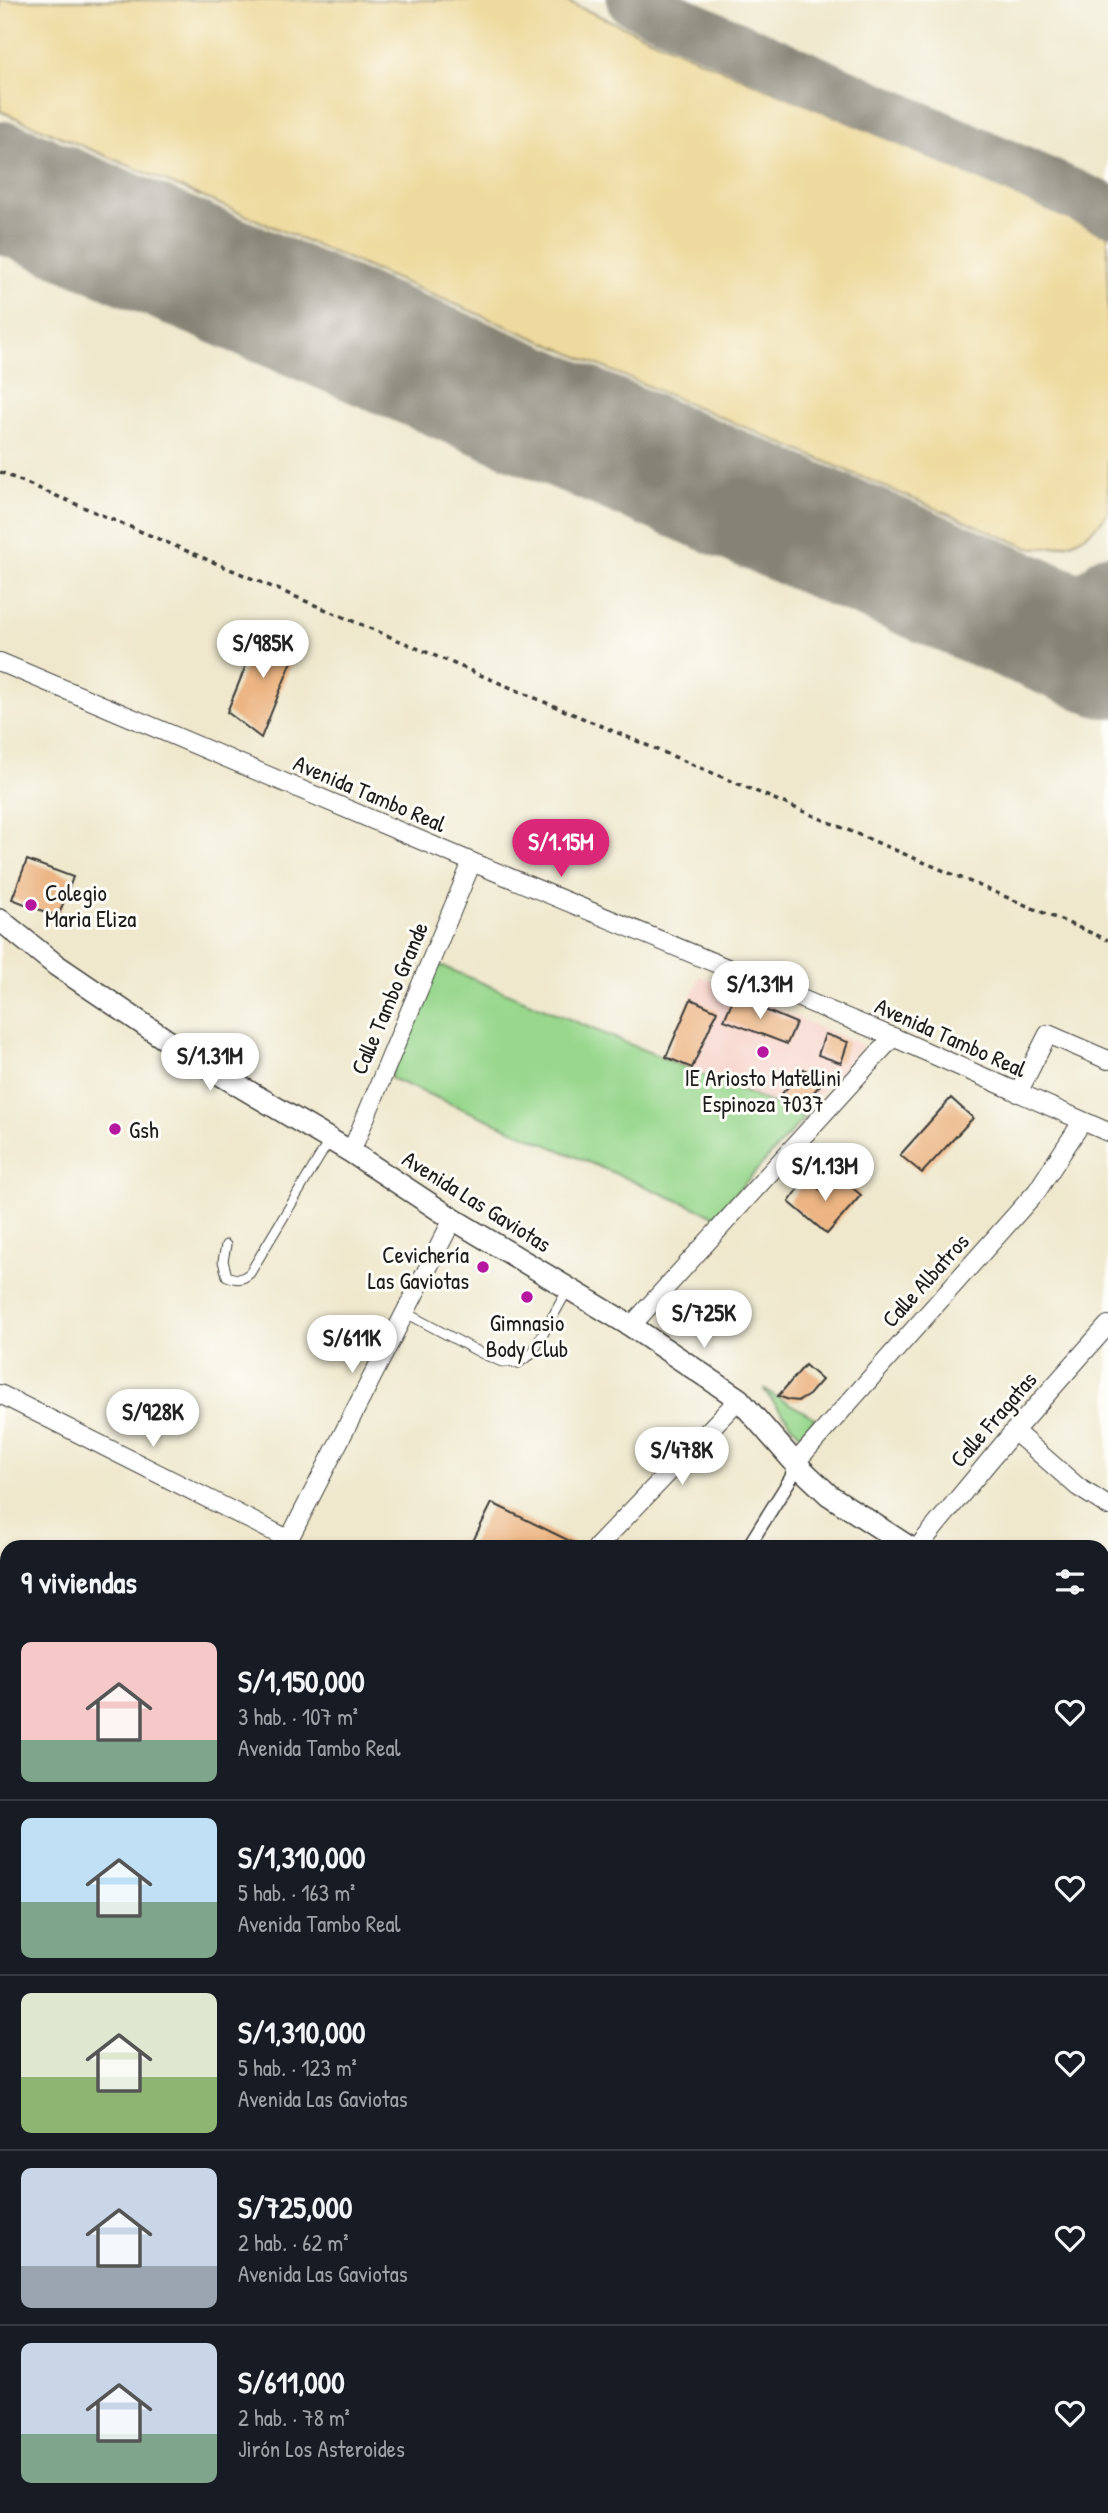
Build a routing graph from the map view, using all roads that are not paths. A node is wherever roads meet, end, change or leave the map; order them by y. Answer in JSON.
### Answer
{"nodes":[{"id":1,"x":0,"y":662,"type":"edge"},
{"id":2,"x":472,"y":862,"type":"junction"},
{"id":3,"x":0,"y":920,"type":"edge"},
{"id":4,"x":893,"y":1037,"type":"junction"},
{"id":5,"x":1108,"y":1060,"type":"edge"},
{"id":6,"x":1018,"y":1093,"type":"junction"},
{"id":7,"x":1082,"y":1122,"type":"junction"},
{"id":8,"x":1108,"y":1132,"type":"edge"},
{"id":9,"x":329,"y":1139,"type":"junction"},
{"id":10,"x":351,"y":1152,"type":"junction"},
{"id":11,"x":453,"y":1219,"type":"junction"},
{"id":12,"x":226,"y":1245,"type":"dead end"},
{"id":13,"x":568,"y":1288,"type":"junction"},
{"id":14,"x":406,"y":1313,"type":"junction"},
{"id":15,"x":1108,"y":1325,"type":"edge"},
{"id":16,"x":631,"y":1326,"type":"junction"},
{"id":17,"x":0,"y":1394,"type":"edge"},
{"id":18,"x":739,"y":1399,"type":"junction"},
{"id":19,"x":1014,"y":1431,"type":"junction"},
{"id":20,"x":795,"y":1463,"type":"junction"},
{"id":21,"x":1108,"y":1506,"type":"edge"},
{"id":22,"x":280,"y":1540,"type":"edge"},
{"id":23,"x":288,"y":1540,"type":"edge"},
{"id":24,"x":604,"y":1540,"type":"edge"},
{"id":25,"x":752,"y":1540,"type":"edge"},
{"id":26,"x":898,"y":1540,"type":"edge"},
{"id":27,"x":924,"y":1540,"type":"edge"}],
"edges":[{"from":1,"to":2,"type":"street","name":"Avenida Tambo Real"},
{"from":2,"to":4,"type":"street","name":"Avenida Tambo Real"},
{"from":2,"to":10,"type":"street","name":"Calle Tambo Grande"},
{"from":3,"to":9,"type":"street","name":"Avenida Las Gaviotas"},
{"from":4,"to":6,"type":"street","name":"Avenida Tambo Real"},
{"from":4,"to":16,"type":"street"},
{"from":5,"to":6,"type":"street"},
{"from":6,"to":7,"type":"street","name":"Avenida Tambo Real"},
{"from":7,"to":8,"type":"street","name":"Avenida Tambo Real"},
{"from":7,"to":20,"type":"street","name":"Calle Albatros"},
{"from":9,"to":10,"type":"street","name":"Avenida Las Gaviotas"},
{"from":9,"to":12,"type":"lane"},
{"from":10,"to":11,"type":"street","name":"Avenida Las Gaviotas"},
{"from":11,"to":13,"type":"street","name":"Avenida Las Gaviotas"},
{"from":11,"to":14,"type":"street"},
{"from":13,"to":14,"type":"lane"},
{"from":13,"to":16,"type":"street","name":"Avenida Las Gaviotas"},
{"from":14,"to":23,"type":"street"},
{"from":15,"to":19,"type":"street","name":"Calle Fragatas"},
{"from":16,"to":18,"type":"street","name":"Avenida Las Gaviotas"},
{"from":17,"to":22,"type":"street"},
{"from":18,"to":20,"type":"street","name":"Avenida Las Gaviotas"},
{"from":18,"to":24,"type":"street"},
{"from":19,"to":21,"type":"street"},
{"from":19,"to":27,"type":"street","name":"Calle Fragatas"},
{"from":20,"to":25,"type":"street"},
{"from":20,"to":26,"type":"street","name":"Avenida Las Gaviotas"}]}
